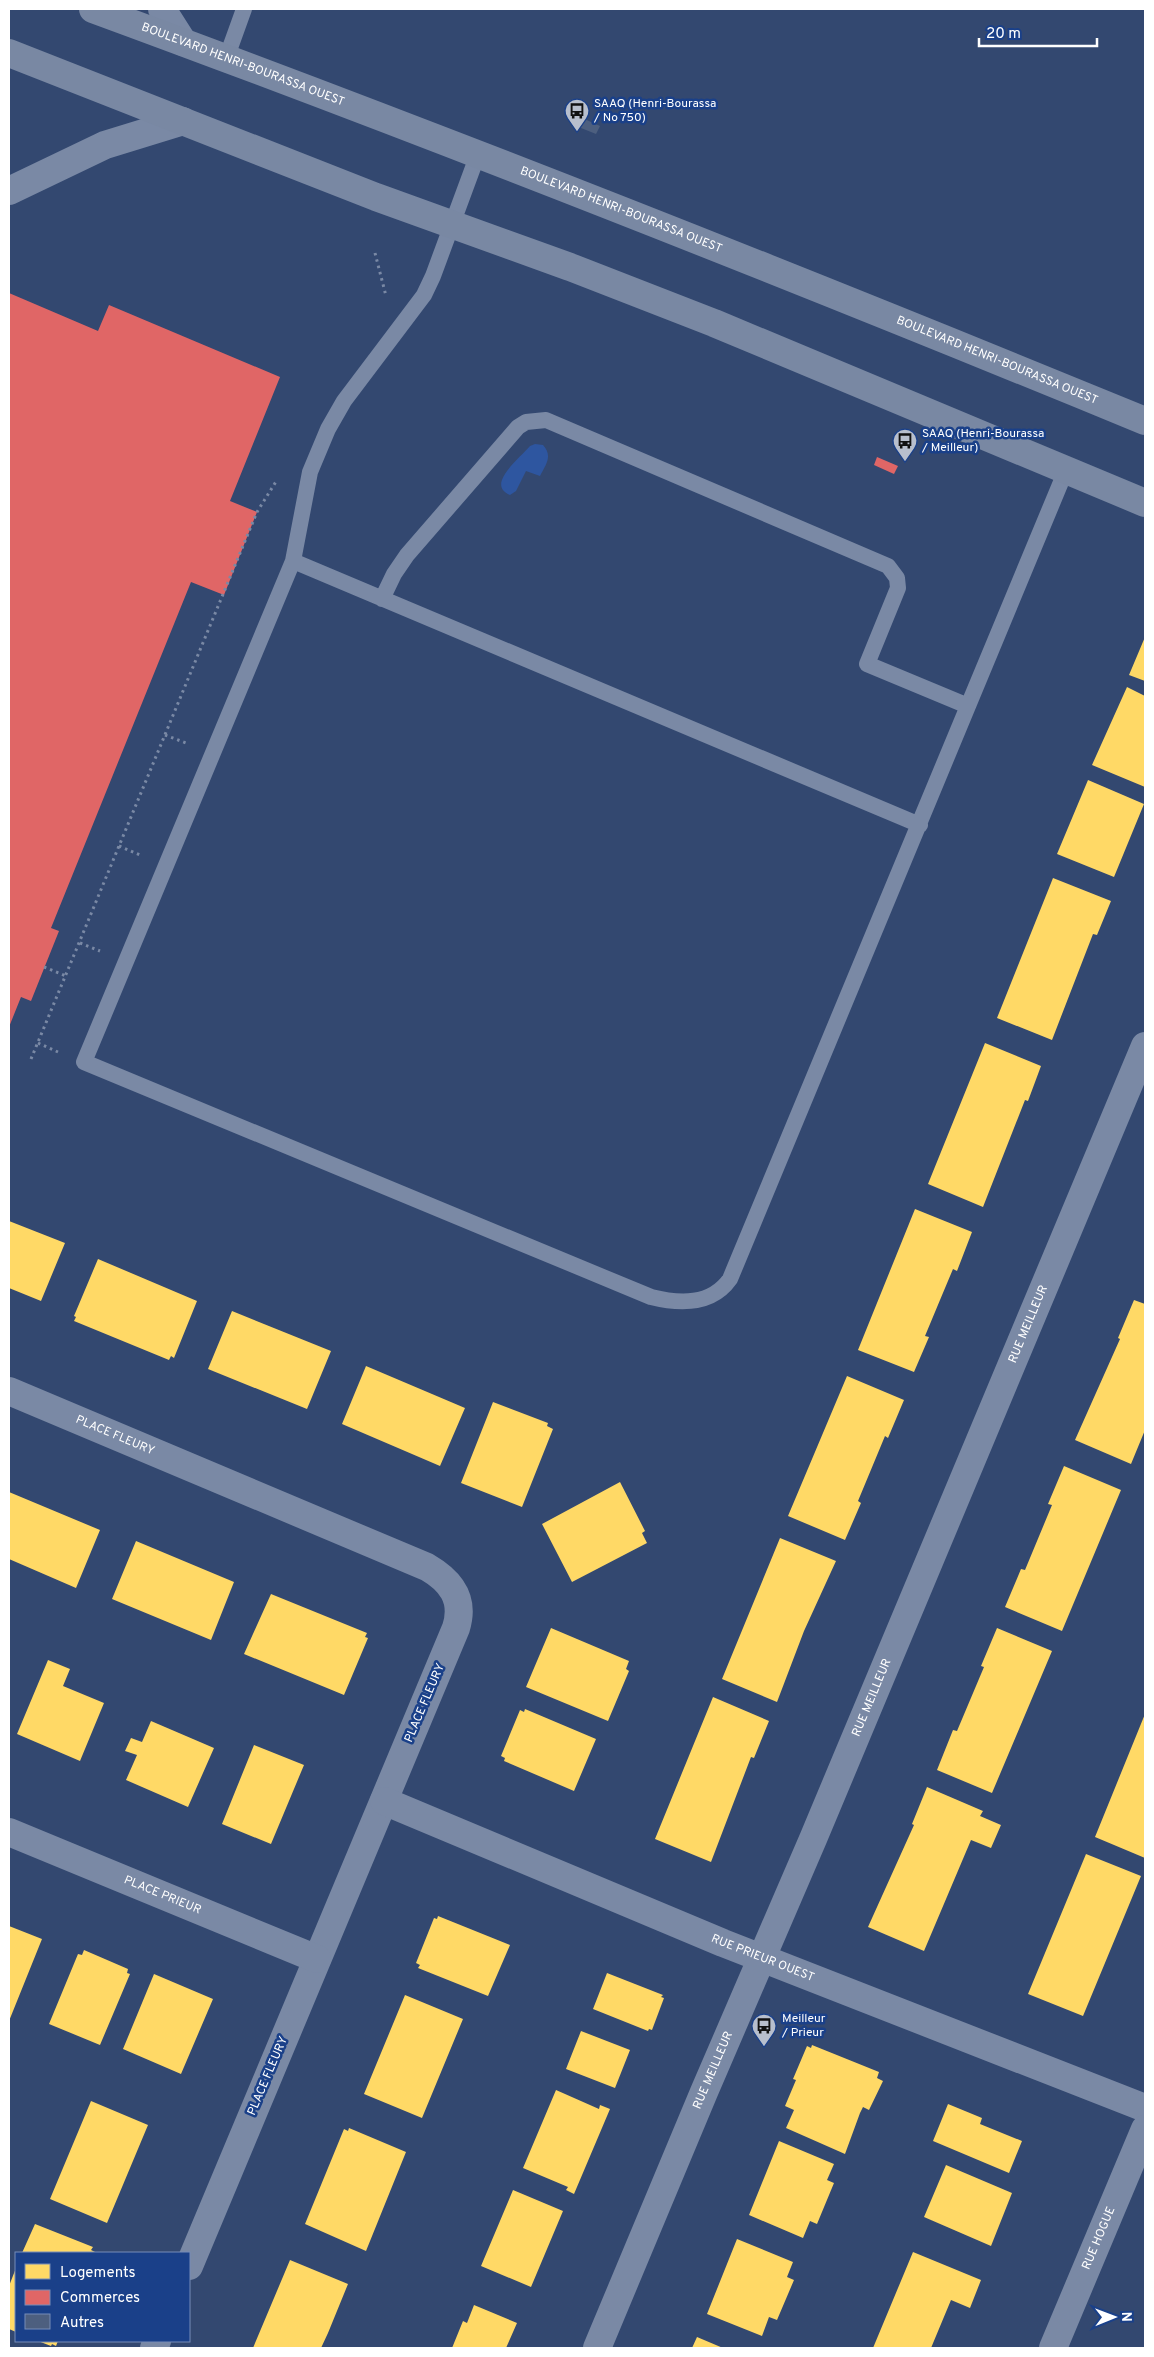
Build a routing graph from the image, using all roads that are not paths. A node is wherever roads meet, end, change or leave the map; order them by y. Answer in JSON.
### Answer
{"nodes":[{"id":1,"x":93,"y":9,"type":"edge"},
{"id":2,"x":162,"y":9,"type":"edge"},
{"id":3,"x":244,"y":9,"type":"edge"},
{"id":4,"x":183,"y":42,"type":"junction"},
{"id":5,"x":9,"y":54,"type":"edge"},
{"id":6,"x":226,"y":59,"type":"junction"},
{"id":7,"x":183,"y":121,"type":"junction"},
{"id":8,"x":478,"y":154,"type":"junction"},
{"id":9,"x":9,"y":191,"type":"edge"},
{"id":10,"x":452,"y":225,"type":"junction"},
{"id":11,"x":1145,"y":422,"type":"edge"},
{"id":12,"x":1066,"y":470,"type":"junction"},
{"id":13,"x":1145,"y":503,"type":"edge"},
{"id":14,"x":293,"y":561,"type":"junction"},
{"id":15,"x":382,"y":599,"type":"junction"},
{"id":16,"x":968,"y":706,"type":"junction"},
{"id":17,"x":920,"y":825,"type":"junction"},
{"id":18,"x":1145,"y":1046,"type":"edge"},
{"id":19,"x":9,"y":1391,"type":"edge"},
{"id":20,"x":384,"y":1801,"type":"junction"},
{"id":21,"x":9,"y":1832,"type":"edge"},
{"id":22,"x":762,"y":1958,"type":"junction"},
{"id":23,"x":317,"y":1959,"type":"junction"},
{"id":24,"x":1145,"y":2108,"type":"edge"},
{"id":25,"x":1145,"y":2128,"type":"edge"},
{"id":26,"x":190,"y":2264,"type":"edge"},
{"id":27,"x":597,"y":2348,"type":"edge"},
{"id":28,"x":1053,"y":2348,"type":"edge"}],
"edges":[{"from":1,"to":4,"type":"main road","name":"BOULEVARD HENRI-BOURASSA OUEST"},
{"from":2,"to":4,"type":"street"},
{"from":3,"to":6,"type":"lane"},
{"from":4,"to":6,"type":"main road","name":"BOULEVARD HENRI-BOURASSA OUEST"},
{"from":5,"to":7,"type":"main road"},
{"from":6,"to":8,"type":"main road","name":"BOULEVARD HENRI-BOURASSA OUEST"},
{"from":7,"to":9,"type":"street"},
{"from":7,"to":10,"type":"main road"},
{"from":8,"to":10,"type":"lane"},
{"from":8,"to":11,"type":"main road","name":"BOULEVARD HENRI-BOURASSA OUEST"},
{"from":10,"to":12,"type":"main road"},
{"from":10,"to":14,"type":"lane"},
{"from":12,"to":13,"type":"main road"},
{"from":12,"to":16,"type":"lane"},
{"from":14,"to":15,"type":"lane"},
{"from":14,"to":17,"type":"lane"},
{"from":15,"to":16,"type":"lane"},
{"from":15,"to":17,"type":"lane"},
{"from":16,"to":17,"type":"lane"},
{"from":18,"to":22,"type":"street","name":"RUE MEILLEUR"},
{"from":19,"to":20,"type":"street","name":"PLACE FLEURY"},
{"from":20,"to":22,"type":"street","name":"RUE PRIEUR OUEST"},
{"from":20,"to":23,"type":"street","name":"PLACE FLEURY"},
{"from":21,"to":23,"type":"street","name":"PLACE PRIEUR"},
{"from":22,"to":24,"type":"street","name":"RUE PRIEUR OUEST"},
{"from":22,"to":27,"type":"street","name":"RUE MEILLEUR"},
{"from":23,"to":26,"type":"street","name":"PLACE FLEURY"},
{"from":25,"to":28,"type":"street","name":"RUE HOGUE"}]}
